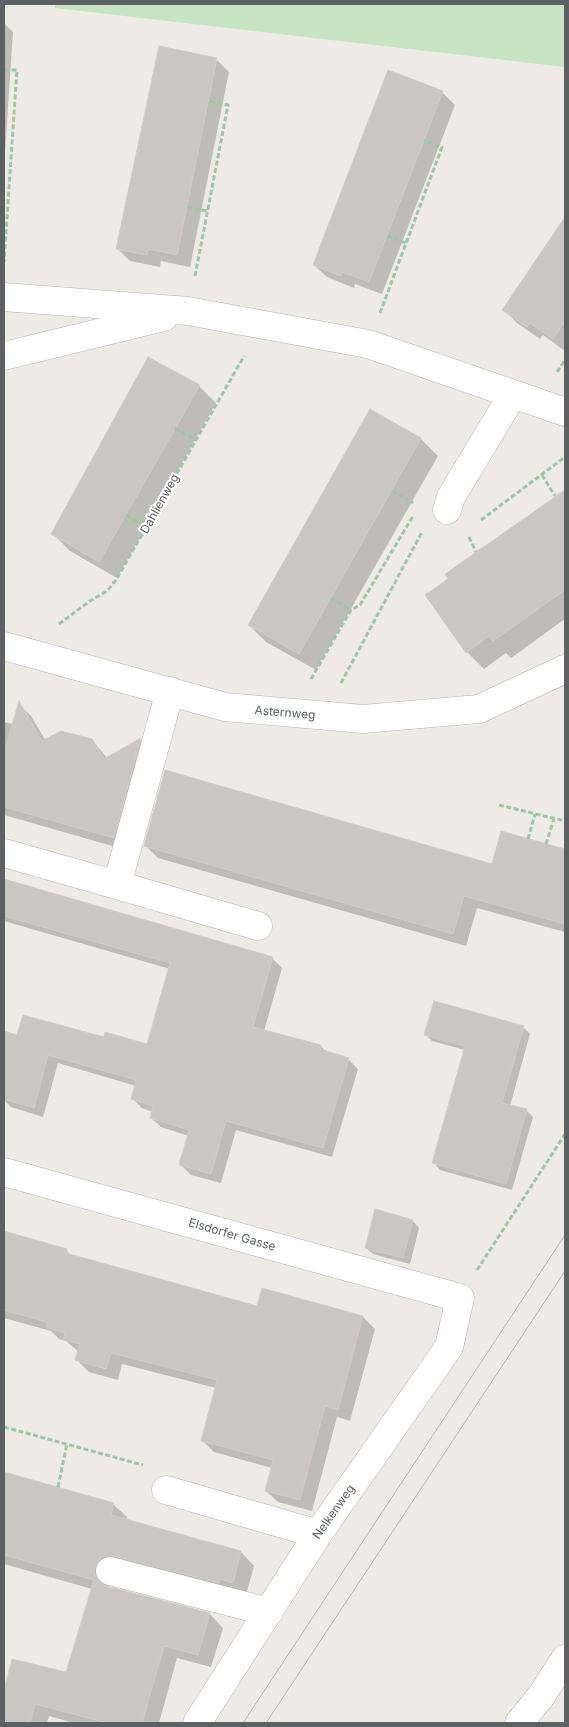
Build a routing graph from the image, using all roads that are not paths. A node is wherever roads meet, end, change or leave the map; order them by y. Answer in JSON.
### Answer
{"nodes":[{"id":1,"x":4,"y":297,"type":"edge"},
{"id":2,"x":188,"y":311,"type":"junction"},
{"id":3,"x":4,"y":356,"type":"edge"},
{"id":4,"x":513,"y":394,"type":"junction"},
{"id":5,"x":565,"y":412,"type":"edge"},
{"id":6,"x":447,"y":510,"type":"dead end"},
{"id":7,"x":13,"y":649,"type":"edge"},
{"id":8,"x":565,"y":669,"type":"edge"},
{"id":9,"x":170,"y":691,"type":"junction"},
{"id":10,"x":4,"y":853,"type":"edge"},
{"id":11,"x":117,"y":885,"type":"junction"},
{"id":12,"x":258,"y":926,"type":"dead end"},
{"id":13,"x":4,"y":1172,"type":"edge"},
{"id":14,"x":460,"y":1298,"type":"joint"},
{"id":15,"x":166,"y":1490,"type":"road end"},
{"id":16,"x":318,"y":1534,"type":"junction"},
{"id":17,"x":110,"y":1571,"type":"dead end"},
{"id":18,"x":269,"y":1612,"type":"junction"},
{"id":19,"x":565,"y":1659,"type":"edge"},
{"id":20,"x":197,"y":1723,"type":"edge"},
{"id":21,"x":519,"y":1723,"type":"edge"}],
"edges":[{"from":1,"to":2,"type":"street"},
{"from":2,"to":3,"type":"street"},
{"from":2,"to":4,"type":"street"},
{"from":4,"to":5,"type":"street"},
{"from":4,"to":6,"type":"street"},
{"from":7,"to":9,"type":"street","name":"Asternweg"},
{"from":8,"to":9,"type":"street","name":"Asternweg"},
{"from":9,"to":11,"type":"street"},
{"from":10,"to":11,"type":"street"},
{"from":11,"to":12,"type":"street"},
{"from":13,"to":14,"type":"street","name":"Elsdorfer Gasse"},
{"from":14,"to":16,"type":"street","name":"Nelkenweg"},
{"from":15,"to":16,"type":"street"},
{"from":16,"to":18,"type":"street","name":"Nelkenweg"},
{"from":17,"to":18,"type":"street"},
{"from":18,"to":20,"type":"street","name":"Nelkenweg"},
{"from":19,"to":21,"type":"street"}]}
